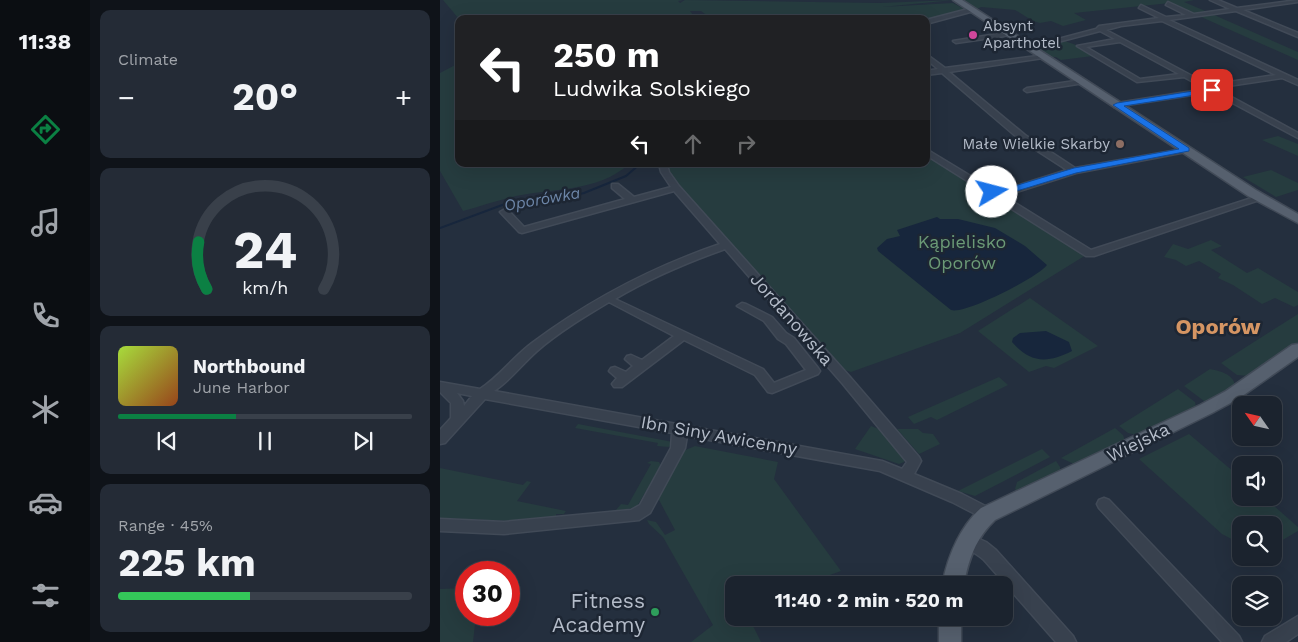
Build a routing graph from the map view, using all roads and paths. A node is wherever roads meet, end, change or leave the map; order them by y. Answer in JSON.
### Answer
{"nodes":[{"id":1,"x":957,"y":0,"type":"edge"},
{"id":2,"x":1213,"y":0,"type":"edge"},
{"id":3,"x":1292,"y":1,"type":"edge"},
{"id":4,"x":1168,"y":4,"type":"dead end"},
{"id":5,"x":1141,"y":7,"type":"dead end"},
{"id":6,"x":972,"y":10,"type":"junction"},
{"id":7,"x":1238,"y":10,"type":"junction"},
{"id":8,"x":1193,"y":16,"type":"junction"},
{"id":9,"x":1164,"y":19,"type":"junction"},
{"id":10,"x":930,"y":21,"type":"edge"},
{"id":11,"x":1099,"y":28,"type":"junction"},
{"id":12,"x":1003,"y":35,"type":"dead end"},
{"id":13,"x":1298,"y":35,"type":"edge"},
{"id":14,"x":1121,"y":40,"type":"junction"},
{"id":15,"x":956,"y":41,"type":"dead end"},
{"id":16,"x":1031,"y":47,"type":"junction"},
{"id":17,"x":1043,"y":56,"type":"junction"},
{"id":18,"x":930,"y":59,"type":"edge"},
{"id":19,"x":943,"y":70,"type":"junction"},
{"id":20,"x":930,"y":72,"type":"edge"},
{"id":21,"x":1185,"y":75,"type":"junction"},
{"id":22,"x":1282,"y":76,"type":"junction"},
{"id":23,"x":1082,"y":82,"type":"junction"},
{"id":24,"x":1298,"y":84,"type":"edge"},
{"id":25,"x":1210,"y":89,"type":"junction"},
{"id":26,"x":1027,"y":90,"type":"dead end"},
{"id":27,"x":1117,"y":105,"type":"junction"},
{"id":28,"x":1298,"y":136,"type":"edge"},
{"id":29,"x":1186,"y":150,"type":"junction"},
{"id":30,"x":930,"y":153,"type":"edge"},
{"id":31,"x":664,"y":167,"type":"edge"},
{"id":32,"x":1074,"y":171,"type":"junction"},
{"id":33,"x":615,"y":186,"type":"dead end"},
{"id":34,"x":676,"y":188,"type":"junction"},
{"id":35,"x":997,"y":195,"type":"junction"},
{"id":36,"x":632,"y":200,"type":"junction"},
{"id":37,"x":1264,"y":200,"type":"junction"},
{"id":38,"x":506,"y":213,"type":"dead end"},
{"id":39,"x":1298,"y":219,"type":"edge"},
{"id":40,"x":1298,"y":225,"type":"edge"},
{"id":41,"x":727,"y":245,"type":"junction"},
{"id":42,"x":614,"y":302,"type":"dead end"},
{"id":43,"x":742,"y":306,"type":"dead end"},
{"id":44,"x":683,"y":335,"type":"junction"},
{"id":45,"x":1298,"y":349,"type":"edge"},
{"id":46,"x":631,"y":359,"type":"dead end"},
{"id":47,"x":642,"y":366,"type":"junction"},
{"id":48,"x":615,"y":371,"type":"dead end"},
{"id":49,"x":440,"y":386,"type":"edge"},
{"id":50,"x":483,"y":393,"type":"junction"},
{"id":51,"x":458,"y":419,"type":"junction"},
{"id":52,"x":677,"y":428,"type":"junction"},
{"id":53,"x":704,"y":433,"type":"junction"},
{"id":54,"x":440,"y":439,"type":"edge"},
{"id":55,"x":678,"y":448,"type":"junction"},
{"id":56,"x":906,"y":475,"type":"junction"},
{"id":57,"x":1104,"y":504,"type":"dead end"},
{"id":58,"x":440,"y":525,"type":"edge"},
{"id":59,"x":977,"y":528,"type":"junction"},
{"id":60,"x":957,"y":576,"type":"edge"},
{"id":61,"x":1298,"y":624,"type":"edge"},
{"id":62,"x":950,"y":626,"type":"edge"},
{"id":63,"x":950,"y":642,"type":"edge"},
{"id":64,"x":1066,"y":642,"type":"edge"},
{"id":65,"x":1233,"y":642,"type":"edge"},
{"id":66,"x":1270,"y":642,"type":"edge"}],
"edges":[{"from":1,"to":6,"type":"main road"},
{"from":2,"to":7,"type":"street"},
{"from":3,"to":7,"type":"street"},
{"from":4,"to":8,"type":"street"},
{"from":5,"to":9,"type":"street"},
{"from":6,"to":10,"type":"street"},
{"from":6,"to":16,"type":"main road"},
{"from":7,"to":8,"type":"street"},
{"from":7,"to":13,"type":"street"},
{"from":8,"to":9,"type":"street"},
{"from":9,"to":11,"type":"street"},
{"from":9,"to":22,"type":"street"},
{"from":11,"to":14,"type":"street"},
{"from":11,"to":16,"type":"street"},
{"from":12,"to":15,"type":"street"},
{"from":14,"to":21,"type":"street"},
{"from":14,"to":21,"type":"street"},
{"from":16,"to":17,"type":"main road"},
{"from":17,"to":19,"type":"street"},
{"from":17,"to":23,"type":"main road"},
{"from":18,"to":19,"type":"street"},
{"from":19,"to":20,"type":"street"},
{"from":19,"to":32,"type":"street"},
{"from":21,"to":25,"type":"street"},
{"from":22,"to":24,"type":"street"},
{"from":22,"to":25,"type":"street"},
{"from":23,"to":26,"type":"street"},
{"from":23,"to":27,"type":"main road"},
{"from":25,"to":27,"type":"street"},
{"from":25,"to":28,"type":"street"},
{"from":27,"to":29,"type":"main road"},
{"from":29,"to":32,"type":"street"},
{"from":29,"to":37,"type":"main road"},
{"from":30,"to":35,"type":"street"},
{"from":31,"to":34,"type":"street","name":"Jordanowska"},
{"from":32,"to":35,"type":"street"},
{"from":33,"to":36,"type":"street"},
{"from":34,"to":36,"type":"street"},
{"from":34,"to":41,"type":"street","name":"Jordanowska"},
{"from":35,"to":37,"type":"street"},
{"from":36,"to":38,"type":"street"},
{"from":37,"to":39,"type":"main road"},
{"from":37,"to":40,"type":"main road"},
{"from":41,"to":50,"type":"street"},
{"from":41,"to":56,"type":"street","name":"Jordanowska"},
{"from":42,"to":44,"type":"street"},
{"from":43,"to":44,"type":"street"},
{"from":44,"to":47,"type":"street"},
{"from":45,"to":59,"type":"main road","name":"Wiejska"},
{"from":46,"to":47,"type":"street"},
{"from":47,"to":48,"type":"street"},
{"from":49,"to":50,"type":"street","name":"Ibn Siny Awicenny"},
{"from":49,"to":51,"type":"street"},
{"from":50,"to":51,"type":"street"},
{"from":50,"to":52,"type":"street","name":"Ibn Siny Awicenny"},
{"from":51,"to":54,"type":"street"},
{"from":52,"to":53,"type":"street","name":"Ibn Siny Awicenny"},
{"from":52,"to":55,"type":"street"},
{"from":53,"to":55,"type":"street"},
{"from":53,"to":56,"type":"street","name":"Ibn Siny Awicenny"},
{"from":55,"to":58,"type":"street"},
{"from":56,"to":59,"type":"street","name":"Ibn Siny Awicenny"},
{"from":57,"to":65,"type":"street"},
{"from":59,"to":60,"type":"main road"},
{"from":59,"to":64,"type":"street","name":"Ibn Siny Awicenny"},
{"from":61,"to":66,"type":"street"},
{"from":62,"to":63,"type":"main road"}]}
